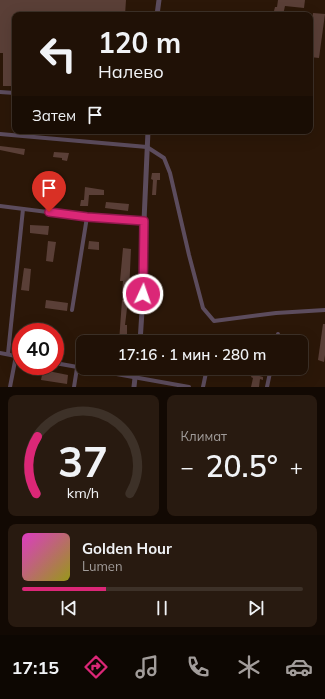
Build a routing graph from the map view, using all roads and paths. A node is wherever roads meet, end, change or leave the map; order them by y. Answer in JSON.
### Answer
{"nodes":[{"id":1,"x":158,"y":0,"type":"edge"},
{"id":2,"x":157,"y":12,"type":"edge"},
{"id":3,"x":0,"y":92,"type":"edge"},
{"id":4,"x":12,"y":93,"type":"edge"},
{"id":5,"x":0,"y":134,"type":"edge"},
{"id":6,"x":148,"y":134,"type":"edge"},
{"id":7,"x":147,"y":148,"type":"junction"},
{"id":8,"x":0,"y":206,"type":"edge"},
{"id":9,"x":23,"y":209,"type":"junction"},
{"id":10,"x":87,"y":217,"type":"junction"},
{"id":11,"x":144,"y":221,"type":"junction"},
{"id":12,"x":72,"y":310,"type":"dead end"},
{"id":13,"x":325,"y":310,"type":"edge"},
{"id":14,"x":140,"y":335,"type":"edge"},
{"id":15,"x":0,"y":352,"type":"edge"},
{"id":16,"x":8,"y":354,"type":"junction"},
{"id":17,"x":12,"y":355,"type":"edge"},
{"id":18,"x":64,"y":365,"type":"edge"},
{"id":19,"x":76,"y":368,"type":"edge"},
{"id":20,"x":76,"y":374,"type":"edge"},
{"id":21,"x":12,"y":375,"type":"edge"},
{"id":22,"x":122,"y":375,"type":"edge"},
{"id":23,"x":206,"y":375,"type":"edge"},
{"id":24,"x":270,"y":375,"type":"edge"},
{"id":25,"x":135,"y":377,"type":"junction"},
{"id":26,"x":10,"y":387,"type":"edge"},
{"id":27,"x":74,"y":387,"type":"edge"},
{"id":28,"x":134,"y":387,"type":"edge"},
{"id":29,"x":189,"y":387,"type":"edge"},
{"id":30,"x":203,"y":387,"type":"edge"},
{"id":31,"x":267,"y":387,"type":"edge"}],
"edges":[{"from":1,"to":2,"type":"street"},
{"from":3,"to":4,"type":"street"},
{"from":5,"to":7,"type":"street"},
{"from":6,"to":7,"type":"street"},
{"from":7,"to":11,"type":"street"},
{"from":7,"to":13,"type":"street"},
{"from":8,"to":9,"type":"street"},
{"from":9,"to":10,"type":"street"},
{"from":9,"to":16,"type":"street"},
{"from":10,"to":11,"type":"street"},
{"from":10,"to":12,"type":"street"},
{"from":11,"to":14,"type":"street"},
{"from":15,"to":16,"type":"street"},
{"from":16,"to":17,"type":"street"},
{"from":18,"to":19,"type":"street"},
{"from":20,"to":27,"type":"street"},
{"from":21,"to":26,"type":"street"},
{"from":22,"to":25,"type":"street"},
{"from":23,"to":30,"type":"street"},
{"from":24,"to":31,"type":"street"},
{"from":25,"to":28,"type":"street"},
{"from":25,"to":29,"type":"street"}]}
